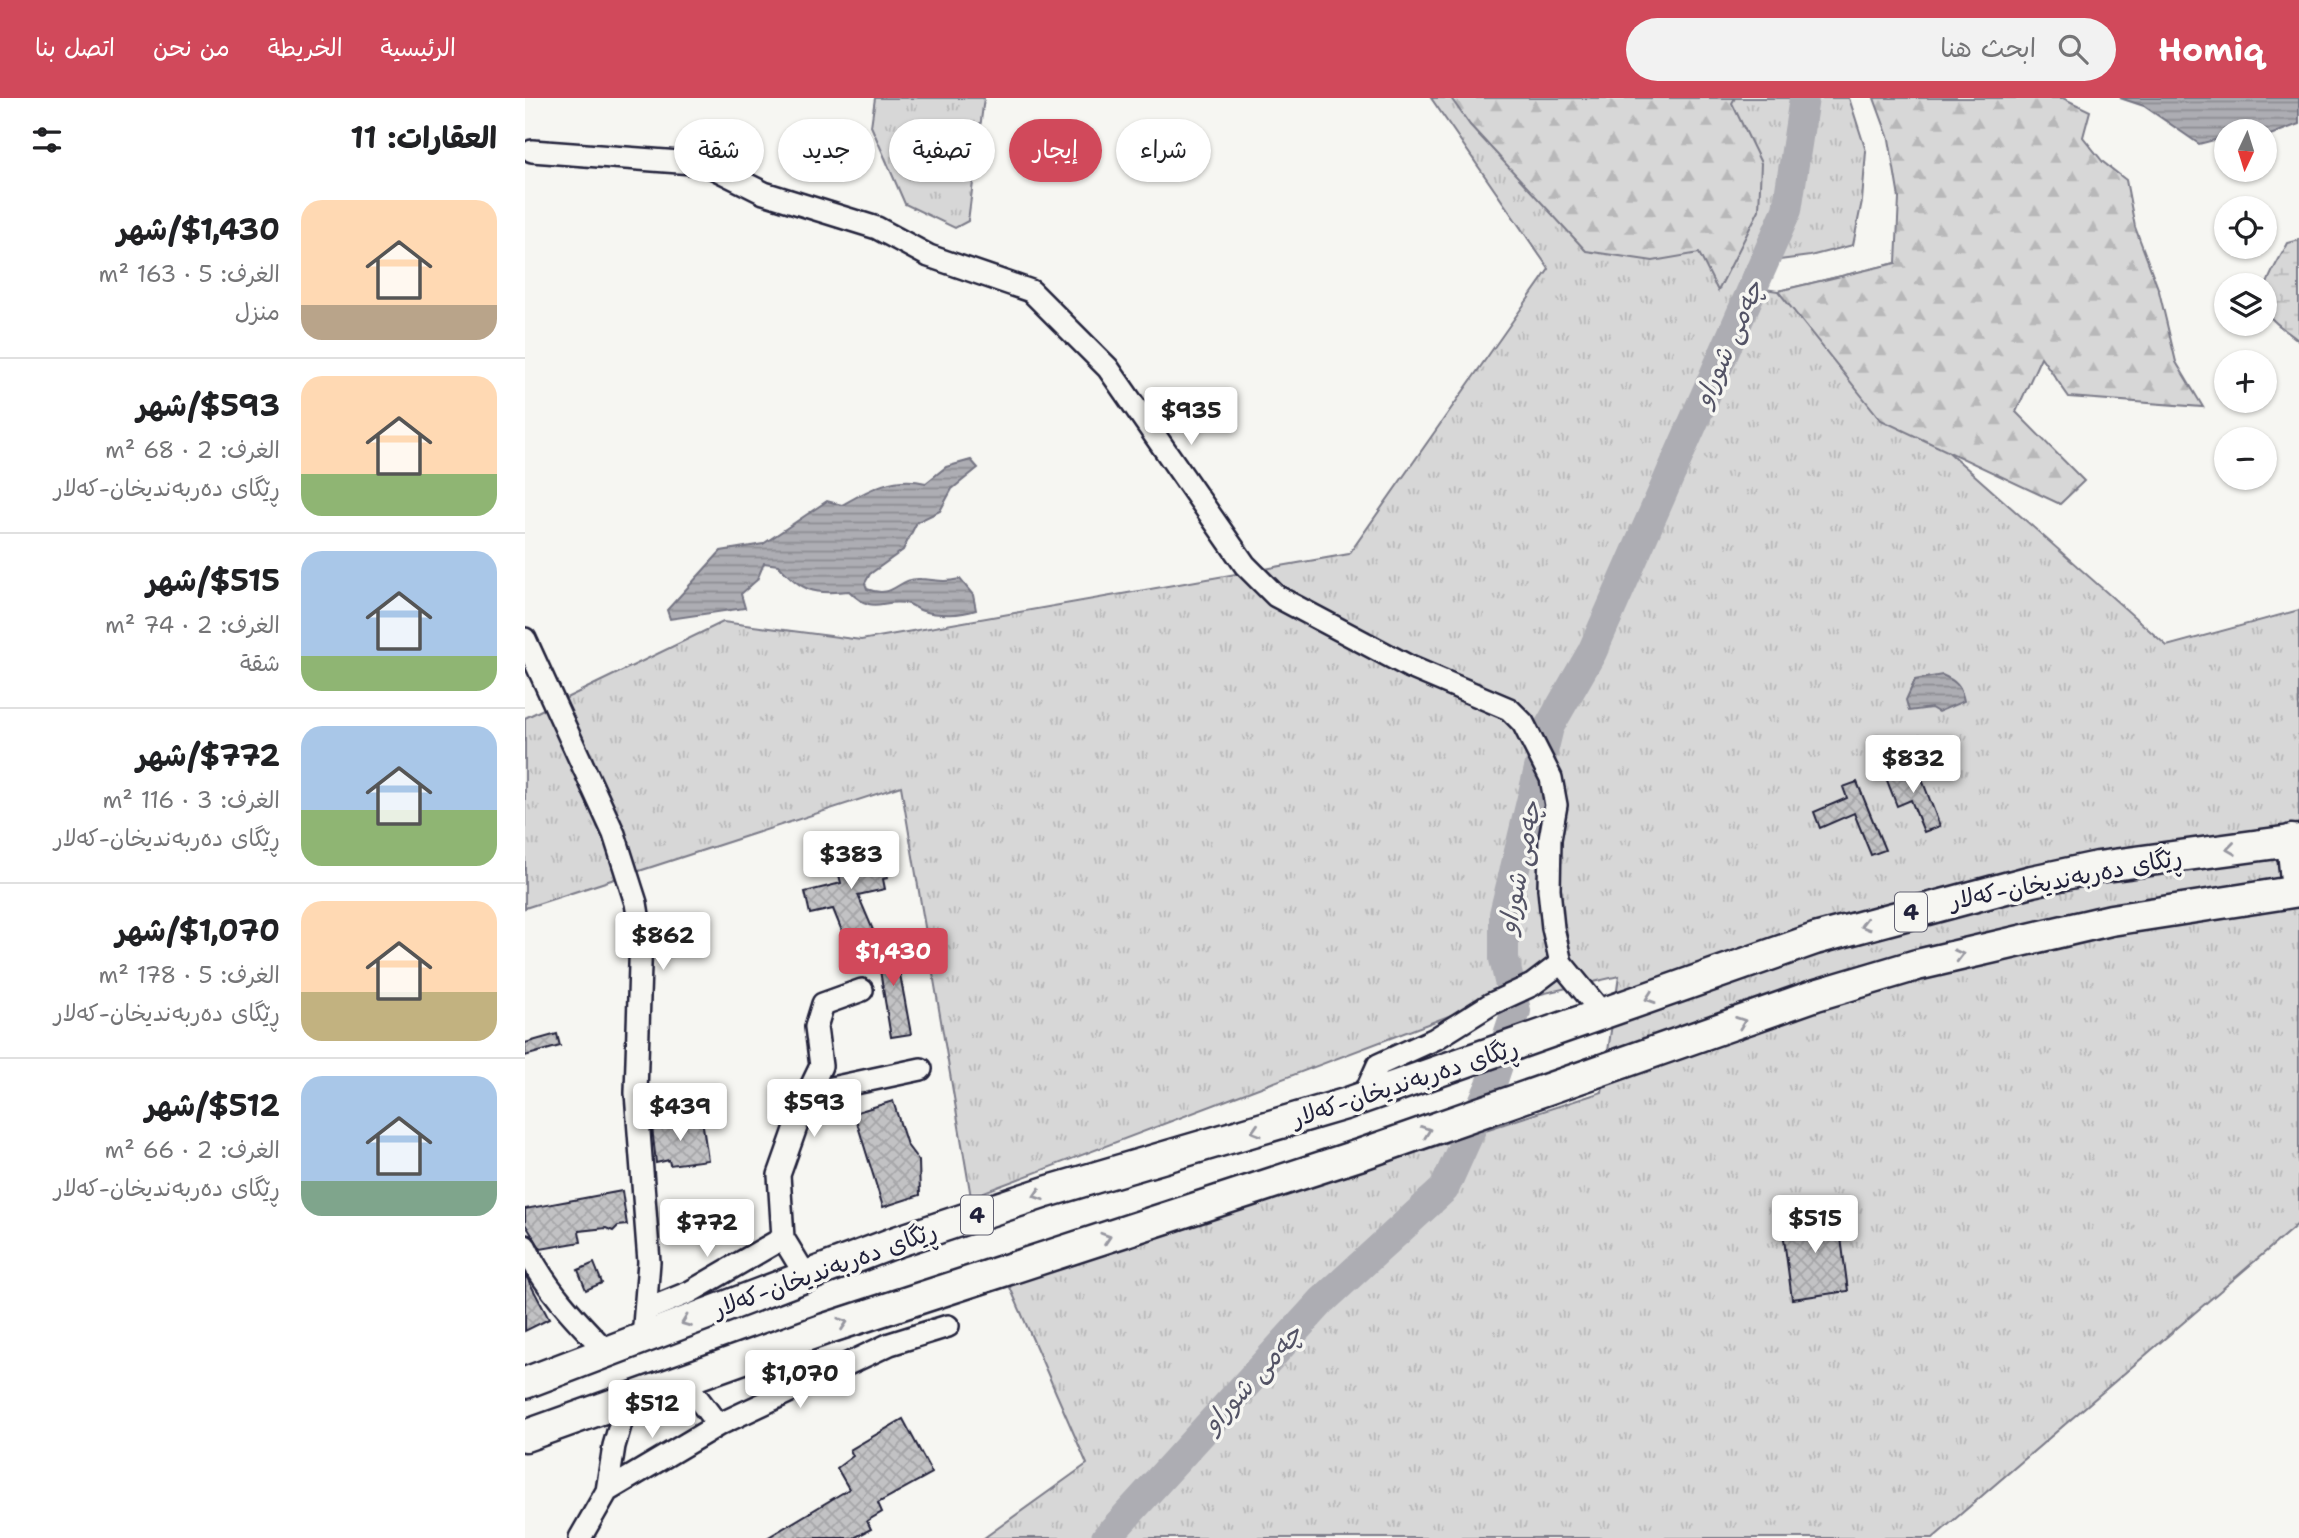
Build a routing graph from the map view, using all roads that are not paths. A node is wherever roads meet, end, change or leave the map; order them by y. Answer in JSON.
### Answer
{"nodes":[{"id":1,"x":532,"y":151,"type":"dead end"},
{"id":2,"x":525,"y":639,"type":"edge"},
{"id":3,"x":2295,"y":840,"type":"edge"},
{"id":4,"x":2298,"y":891,"type":"edge"},
{"id":5,"x":1561,"y":963,"type":"junction"},
{"id":6,"x":862,"y":990,"type":"dead end"},
{"id":7,"x":1603,"y":1014,"type":"junction"},
{"id":8,"x":921,"y":1069,"type":"dead end"},
{"id":9,"x":808,"y":1093,"type":"junction"},
{"id":10,"x":1363,"y":1098,"type":"junction"},
{"id":11,"x":783,"y":1238,"type":"junction"},
{"id":12,"x":525,"y":1246,"type":"edge"},
{"id":13,"x":806,"y":1276,"type":"junction"},
{"id":14,"x":645,"y":1324,"type":"junction"},
{"id":15,"x":948,"y":1326,"type":"dead end"},
{"id":16,"x":607,"y":1352,"type":"junction"},
{"id":17,"x":683,"y":1379,"type":"junction"},
{"id":18,"x":525,"y":1383,"type":"edge"},
{"id":19,"x":628,"y":1398,"type":"junction"},
{"id":20,"x":718,"y":1425,"type":"junction"},
{"id":21,"x":525,"y":1436,"type":"edge"},
{"id":22,"x":607,"y":1491,"type":"junction"},
{"id":23,"x":580,"y":1538,"type":"edge"}],
"edges":[{"from":1,"to":5,"type":"street"},
{"from":2,"to":14,"type":"street"},
{"from":3,"to":4,"type":"highway"},
{"from":3,"to":7,"type":"highway","name":"ڕێگای دەربەندیخان-کەلار","number":"4","one_way":true},
{"from":17,"to":4,"type":"highway","name":"ڕێگای دەربەندیخان-کەلار","number":"4","one_way":true},
{"from":5,"to":7,"type":"street"},
{"from":5,"to":10,"type":"street"},
{"from":6,"to":9,"type":"street"},
{"from":7,"to":10,"type":"highway","name":"ڕێگای دەربەندیخان-کەلار","number":"4"},
{"from":8,"to":9,"type":"street"},
{"from":9,"to":11,"type":"street"},
{"from":10,"to":13,"type":"highway","name":"ڕێگای دەربەندیخان-کەلار","number":"4","one_way":true},
{"from":11,"to":13,"type":"street"},
{"from":11,"to":14,"type":"street"},
{"from":12,"to":16,"type":"street"},
{"from":13,"to":14,"type":"highway","name":"ڕێگای دەربەندیخان-کەلار","number":"4","one_way":true},
{"from":14,"to":16,"type":"highway","name":"ڕێگای دەربەندیخان-کەلار","number":"4"},
{"from":15,"to":20,"type":"street"},
{"from":16,"to":18,"type":"highway","name":"ڕێگای دەربەندیخان-کەلار","number":"4"},
{"from":17,"to":19,"type":"highway","name":"ڕێگای دەربەندیخان-کەلار","number":"4"},
{"from":17,"to":20,"type":"street"},
{"from":19,"to":21,"type":"highway","name":"ڕێگای دەربەندیخان-کەلار","number":"4"},
{"from":19,"to":22,"type":"street"},
{"from":20,"to":22,"type":"street"},
{"from":22,"to":23,"type":"street"}]}
